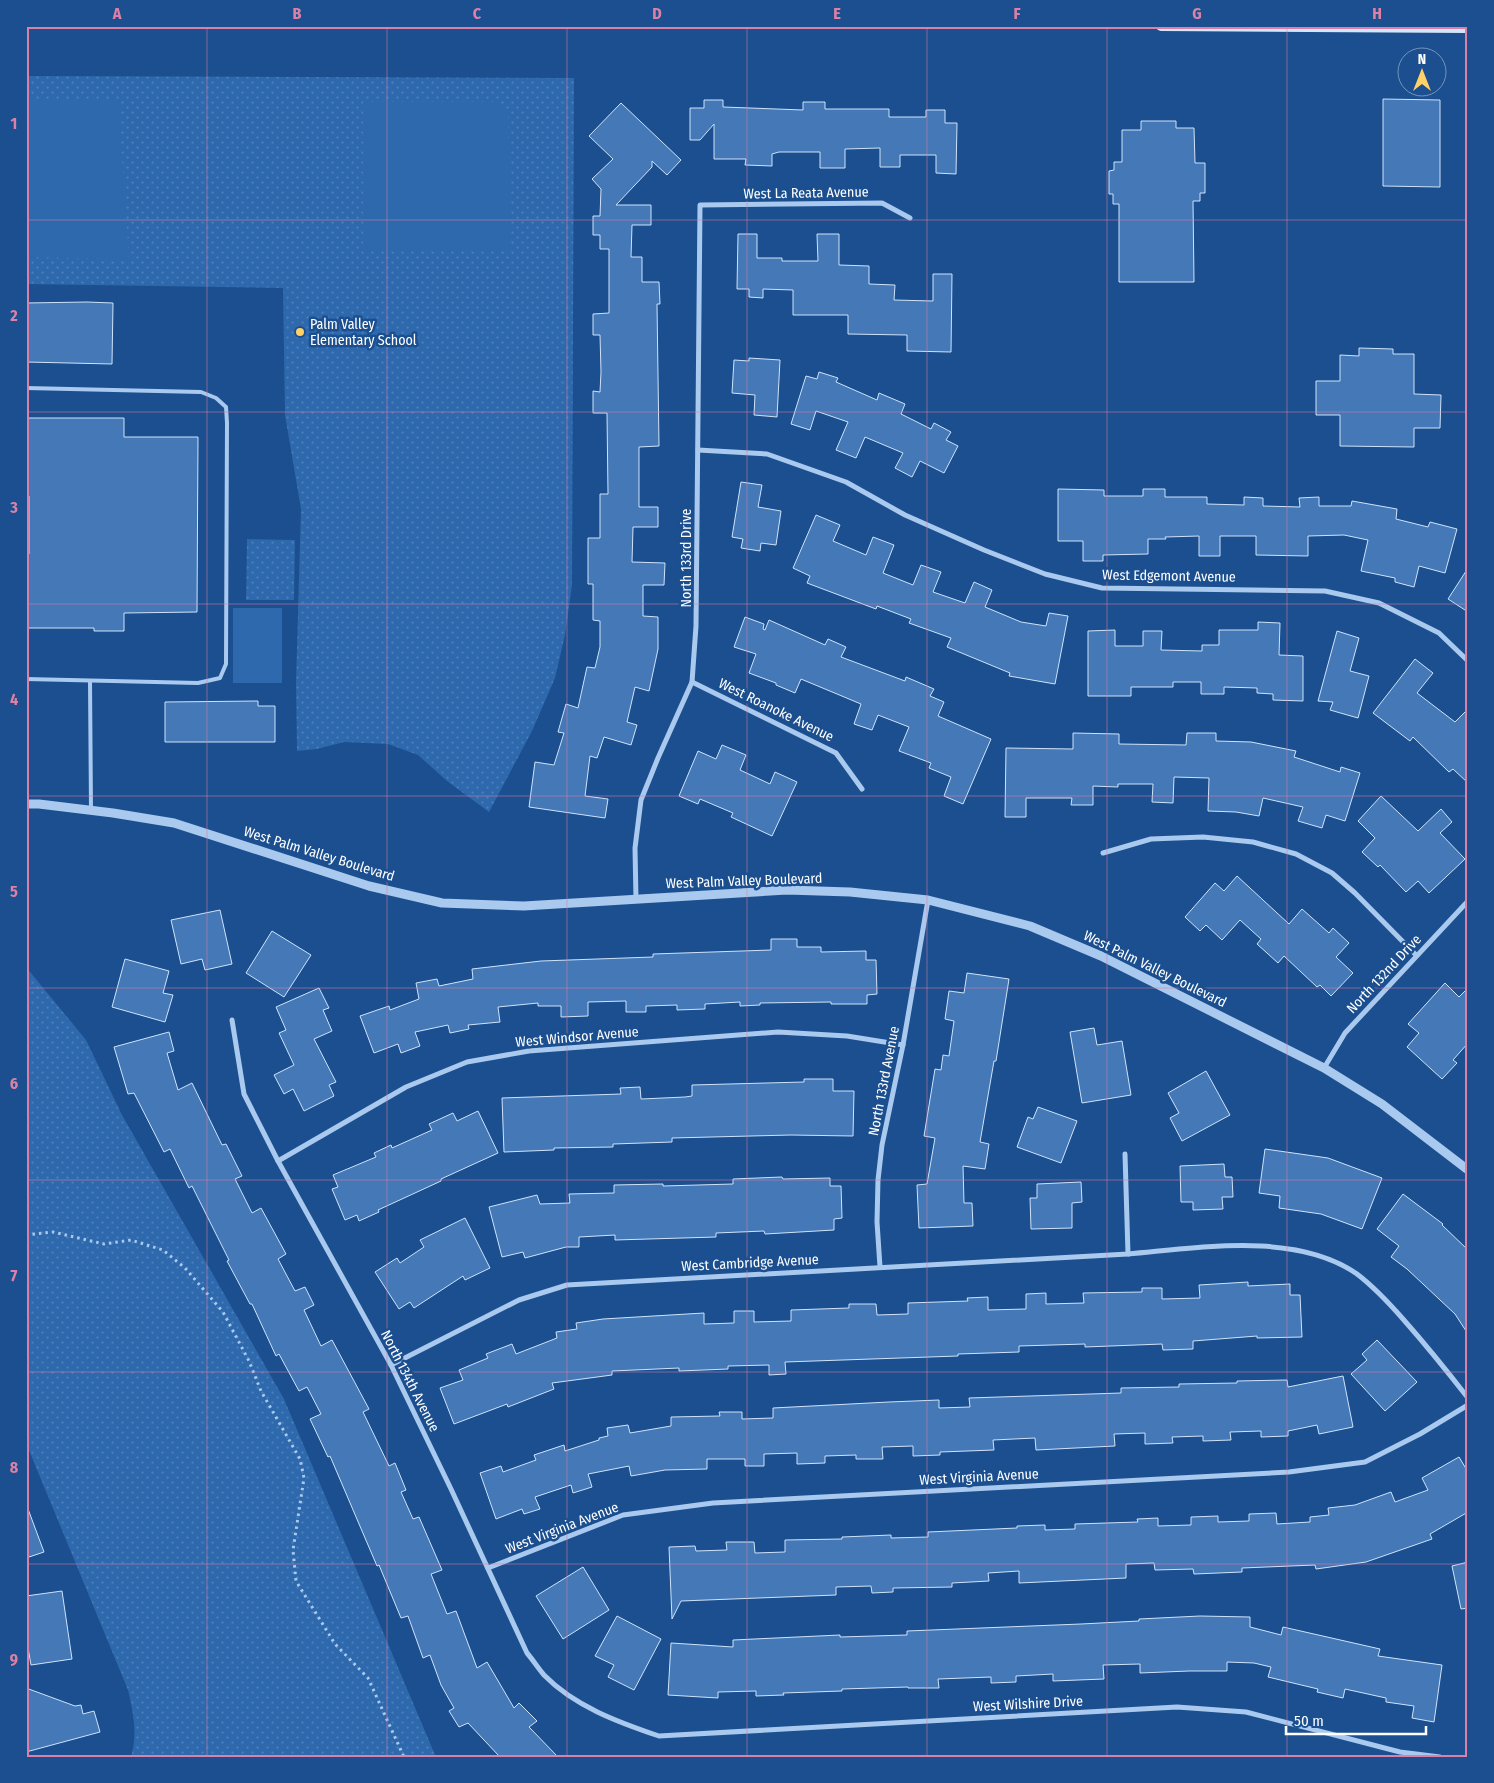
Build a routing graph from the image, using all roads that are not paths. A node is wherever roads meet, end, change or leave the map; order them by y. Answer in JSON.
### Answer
{"nodes":[{"id":1,"x":1160,"y":26,"type":"edge"},
{"id":2,"x":1468,"y":28,"type":"edge"},
{"id":3,"x":700,"y":205,"type":"joint"},
{"id":4,"x":910,"y":218,"type":"dead end"},
{"id":5,"x":26,"y":388,"type":"edge"},
{"id":6,"x":698,"y":450,"type":"junction"},
{"id":7,"x":1468,"y":661,"type":"edge"},
{"id":8,"x":26,"y":679,"type":"edge"},
{"id":9,"x":90,"y":681,"type":"junction"},
{"id":10,"x":692,"y":682,"type":"junction"},
{"id":11,"x":862,"y":789,"type":"dead end"},
{"id":12,"x":26,"y":804,"type":"edge"},
{"id":13,"x":91,"y":810,"type":"junction"},
{"id":14,"x":1103,"y":854,"type":"dead end"},
{"id":15,"x":636,"y":900,"type":"junction"},
{"id":16,"x":928,"y":900,"type":"junction"},
{"id":17,"x":1468,"y":901,"type":"edge"},
{"id":18,"x":1416,"y":956,"type":"junction"},
{"id":19,"x":232,"y":1020,"type":"dead end"},
{"id":20,"x":903,"y":1045,"type":"junction"},
{"id":21,"x":1324,"y":1068,"type":"junction"},
{"id":22,"x":1125,"y":1154,"type":"dead end"},
{"id":23,"x":278,"y":1161,"type":"junction"},
{"id":24,"x":1468,"y":1170,"type":"edge"},
{"id":25,"x":1128,"y":1254,"type":"junction"},
{"id":26,"x":880,"y":1267,"type":"junction"},
{"id":27,"x":391,"y":1365,"type":"junction"},
{"id":28,"x":1468,"y":1398,"type":"edge"},
{"id":29,"x":1468,"y":1405,"type":"edge"},
{"id":30,"x":488,"y":1568,"type":"junction"},
{"id":31,"x":614,"y":1720,"type":"joint"},
{"id":32,"x":1440,"y":1757,"type":"edge"}],
"edges":[{"from":1,"to":2,"type":"main road"},
{"from":3,"to":4,"type":"street","name":"West La Reata Avenue"},
{"from":3,"to":6,"type":"street","name":"North 133rd Drive"},
{"from":5,"to":9,"type":"lane"},
{"from":6,"to":7,"type":"street","name":"West Edgemont Avenue"},
{"from":6,"to":10,"type":"street","name":"North 133rd Drive"},
{"from":8,"to":9,"type":"lane"},
{"from":9,"to":13,"type":"lane"},
{"from":10,"to":11,"type":"street","name":"West Roanoke Avenue"},
{"from":10,"to":15,"type":"street","name":"North 133rd Drive"},
{"from":12,"to":13,"type":"street","name":"West Palm Valley Boulevard"},
{"from":13,"to":15,"type":"street","name":"West Palm Valley Boulevard"},
{"from":14,"to":18,"type":"street"},
{"from":15,"to":16,"type":"street","name":"West Palm Valley Boulevard"},
{"from":16,"to":20,"type":"street","name":"North 133rd Avenue"},
{"from":16,"to":21,"type":"street","name":"West Palm Valley Boulevard"},
{"from":17,"to":18,"type":"street","name":"North 132nd Drive"},
{"from":18,"to":21,"type":"street","name":"North 132nd Drive"},
{"from":19,"to":23,"type":"street","name":"North 134th Avenue"},
{"from":20,"to":23,"type":"street","name":"West Windsor Avenue"},
{"from":20,"to":26,"type":"street","name":"North 133rd Avenue"},
{"from":21,"to":24,"type":"street","name":"West Palm Valley Boulevard"},
{"from":22,"to":25,"type":"street"},
{"from":23,"to":27,"type":"street","name":"North 134th Avenue"},
{"from":25,"to":26,"type":"street","name":"West Cambridge Avenue"},
{"from":25,"to":28,"type":"street","name":"West Cambridge Avenue"},
{"from":26,"to":27,"type":"street","name":"West Cambridge Avenue"},
{"from":27,"to":30,"type":"street","name":"North 134th Avenue"},
{"from":29,"to":30,"type":"street","name":"West Virginia Avenue"},
{"from":30,"to":31,"type":"street","name":"North 134th Avenue"},
{"from":31,"to":32,"type":"street","name":"West Wilshire Drive"}]}
